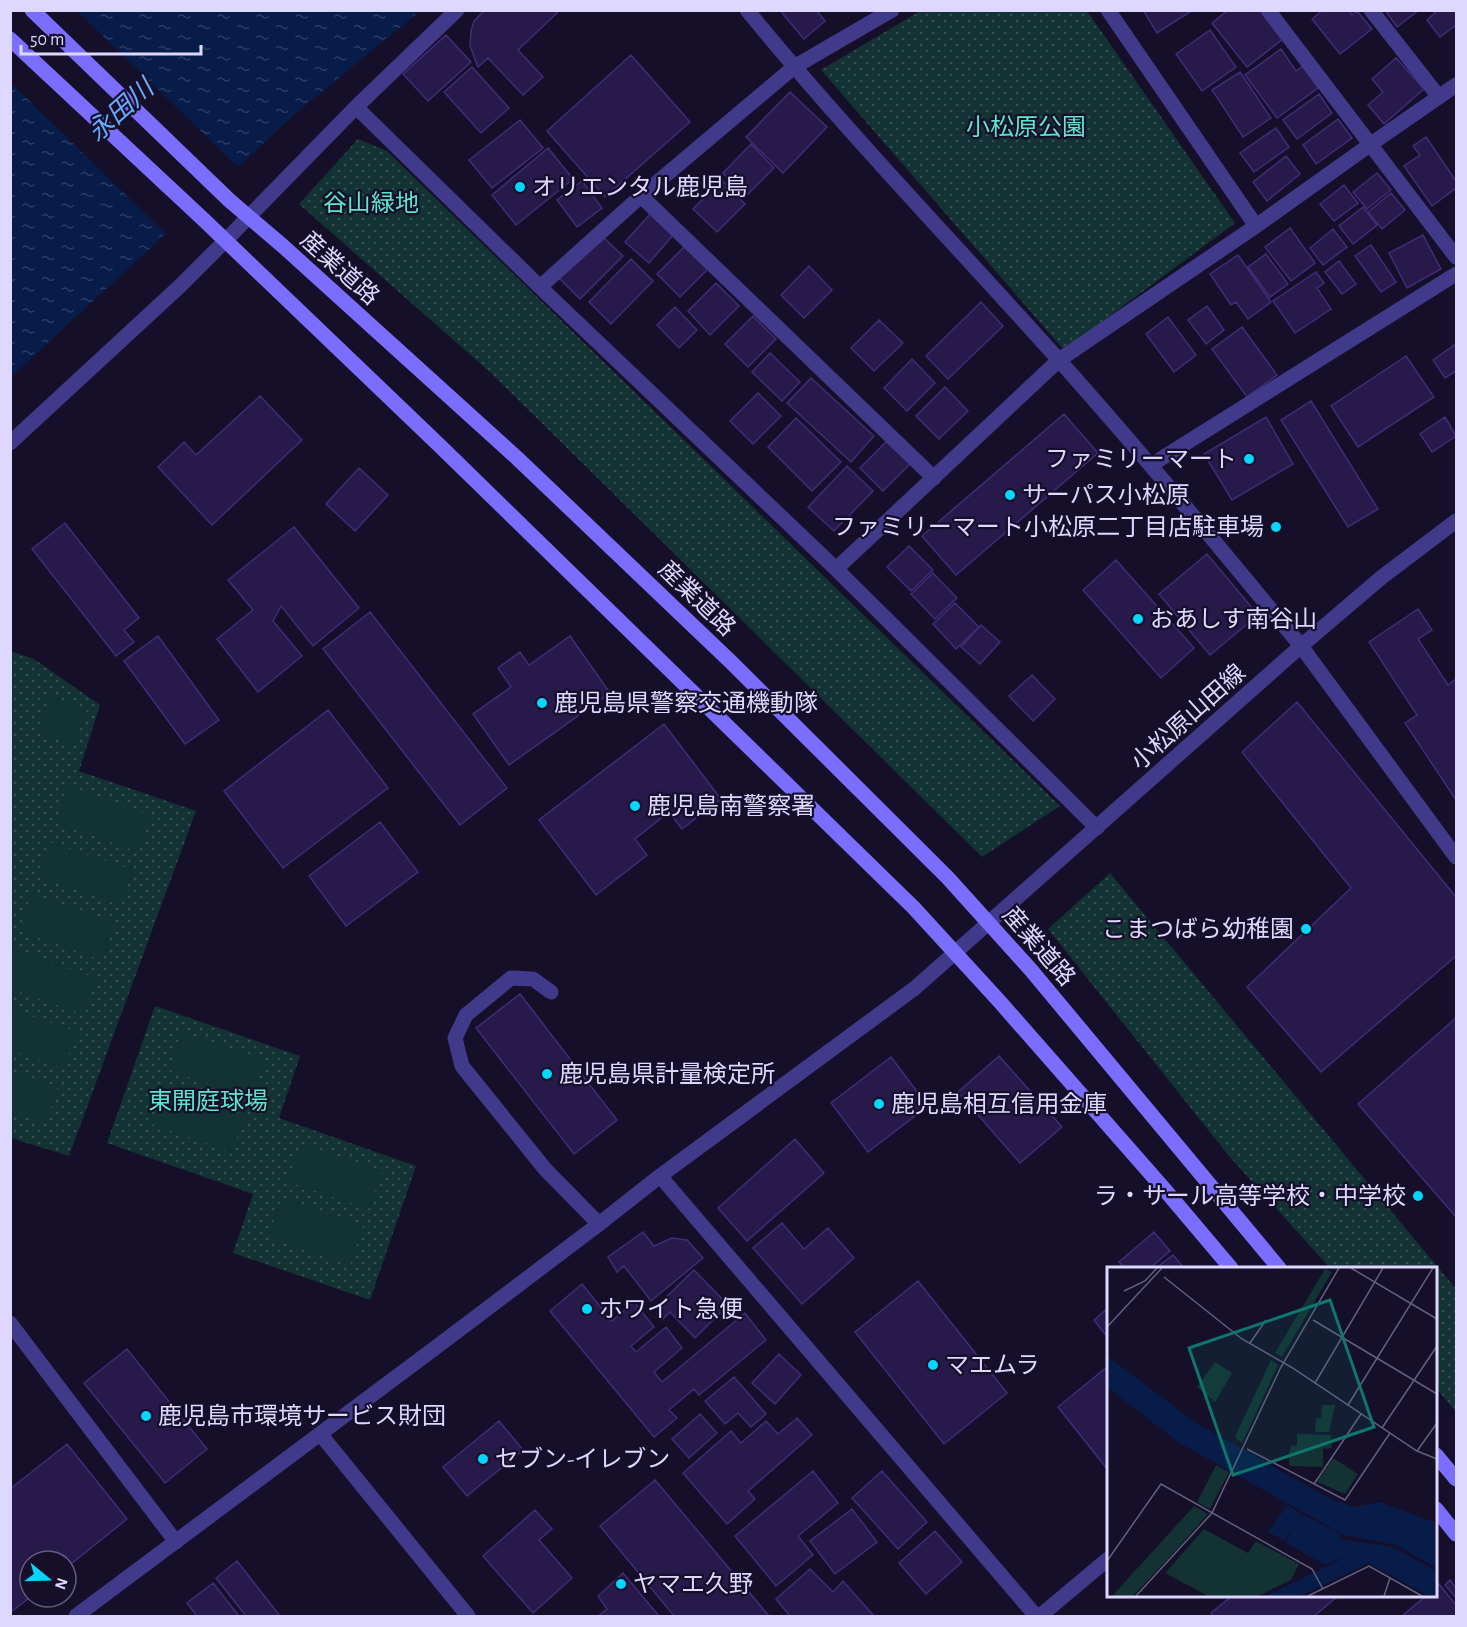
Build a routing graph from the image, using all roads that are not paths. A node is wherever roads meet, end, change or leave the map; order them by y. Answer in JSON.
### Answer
{"nodes":[{"id":1,"x":32,"y":10,"type":"edge"},
{"id":2,"x":458,"y":10,"type":"edge"},
{"id":3,"x":747,"y":10,"type":"edge"},
{"id":4,"x":892,"y":10,"type":"edge"},
{"id":5,"x":1108,"y":10,"type":"edge"},
{"id":6,"x":1268,"y":10,"type":"edge"},
{"id":7,"x":1371,"y":10,"type":"edge"},
{"id":8,"x":10,"y":39,"type":"edge"},
{"id":9,"x":794,"y":67,"type":"junction"},
{"id":10,"x":1456,"y":85,"type":"edge"},
{"id":11,"x":1438,"y":97,"type":"junction"},
{"id":12,"x":356,"y":107,"type":"junction"},
{"id":13,"x":1371,"y":144,"type":"junction"},
{"id":14,"x":641,"y":196,"type":"junction"},
{"id":15,"x":248,"y":217,"type":"junction"},
{"id":16,"x":1256,"y":226,"type":"junction"},
{"id":17,"x":225,"y":241,"type":"junction"},
{"id":18,"x":1456,"y":257,"type":"edge"},
{"id":19,"x":1456,"y":274,"type":"edge"},
{"id":20,"x":540,"y":287,"type":"junction"},
{"id":21,"x":1059,"y":360,"type":"junction"},
{"id":22,"x":10,"y":443,"type":"edge"},
{"id":23,"x":1151,"y":465,"type":"junction"},
{"id":24,"x":934,"y":477,"type":"junction"},
{"id":25,"x":1456,"y":521,"type":"edge"},
{"id":26,"x":836,"y":569,"type":"junction"},
{"id":27,"x":1301,"y":646,"type":"junction"},
{"id":28,"x":1096,"y":828,"type":"junction"},
{"id":29,"x":1456,"y":857,"type":"edge"},
{"id":30,"x":988,"y":922,"type":"junction"},
{"id":31,"x":954,"y":952,"type":"junction"},
{"id":32,"x":551,"y":992,"type":"dead end"},
{"id":33,"x":660,"y":1176,"type":"junction"},
{"id":34,"x":599,"y":1224,"type":"junction"},
{"id":35,"x":1229,"y":1267,"type":"edge"},
{"id":36,"x":1277,"y":1267,"type":"edge"},
{"id":37,"x":10,"y":1323,"type":"edge"},
{"id":38,"x":321,"y":1435,"type":"junction"},
{"id":39,"x":1437,"y":1456,"type":"edge"},
{"id":40,"x":1456,"y":1479,"type":"edge"},
{"id":41,"x":1437,"y":1510,"type":"edge"},
{"id":42,"x":1456,"y":1534,"type":"edge"},
{"id":43,"x":176,"y":1542,"type":"junction"},
{"id":44,"x":1107,"y":1560,"type":"edge"},
{"id":45,"x":76,"y":1617,"type":"edge"},
{"id":46,"x":468,"y":1617,"type":"edge"},
{"id":47,"x":1038,"y":1617,"type":"edge"}],
"edges":[{"from":1,"to":15,"type":"main road","name":"産業道路"},
{"from":2,"to":12,"type":"street"},
{"from":3,"to":9,"type":"street"},
{"from":4,"to":9,"type":"street"},
{"from":5,"to":16,"type":"street"},
{"from":6,"to":13,"type":"street"},
{"from":7,"to":11,"type":"street"},
{"from":8,"to":17,"type":"main road"},
{"from":9,"to":14,"type":"street"},
{"from":9,"to":21,"type":"street"},
{"from":10,"to":11,"type":"street"},
{"from":11,"to":13,"type":"street"},
{"from":12,"to":15,"type":"street"},
{"from":12,"to":20,"type":"street"},
{"from":13,"to":16,"type":"street"},
{"from":13,"to":18,"type":"street"},
{"from":14,"to":20,"type":"street"},
{"from":14,"to":24,"type":"street"},
{"from":15,"to":17,"type":"street"},
{"from":15,"to":30,"type":"main road","name":"産業道路"},
{"from":16,"to":21,"type":"street"},
{"from":17,"to":22,"type":"street"},
{"from":17,"to":31,"type":"main road"},
{"from":19,"to":23,"type":"street"},
{"from":20,"to":26,"type":"street"},
{"from":21,"to":23,"type":"street"},
{"from":21,"to":24,"type":"street"},
{"from":23,"to":27,"type":"street"},
{"from":24,"to":26,"type":"street"},
{"from":25,"to":27,"type":"street","name":"小松原山田線"},
{"from":26,"to":28,"type":"street"},
{"from":27,"to":28,"type":"street","name":"小松原山田線"},
{"from":27,"to":29,"type":"street"},
{"from":28,"to":30,"type":"street","name":"小松原山田線"},
{"from":30,"to":31,"type":"street","name":"小松原山田線"},
{"from":30,"to":36,"type":"main road","name":"産業道路"},
{"from":31,"to":33,"type":"street","name":"小松原山田線"},
{"from":31,"to":35,"type":"main road"},
{"from":32,"to":34,"type":"street"},
{"from":33,"to":34,"type":"street","name":"小松原山田線"},
{"from":33,"to":47,"type":"street"},
{"from":34,"to":38,"type":"street","name":"小松原山田線"},
{"from":37,"to":43,"type":"street"},
{"from":38,"to":43,"type":"street","name":"小松原山田線"},
{"from":38,"to":46,"type":"street"},
{"from":39,"to":40,"type":"main road"},
{"from":41,"to":42,"type":"main road"},
{"from":43,"to":45,"type":"street","name":"小松原山田線"},
{"from":44,"to":47,"type":"street"}]}
